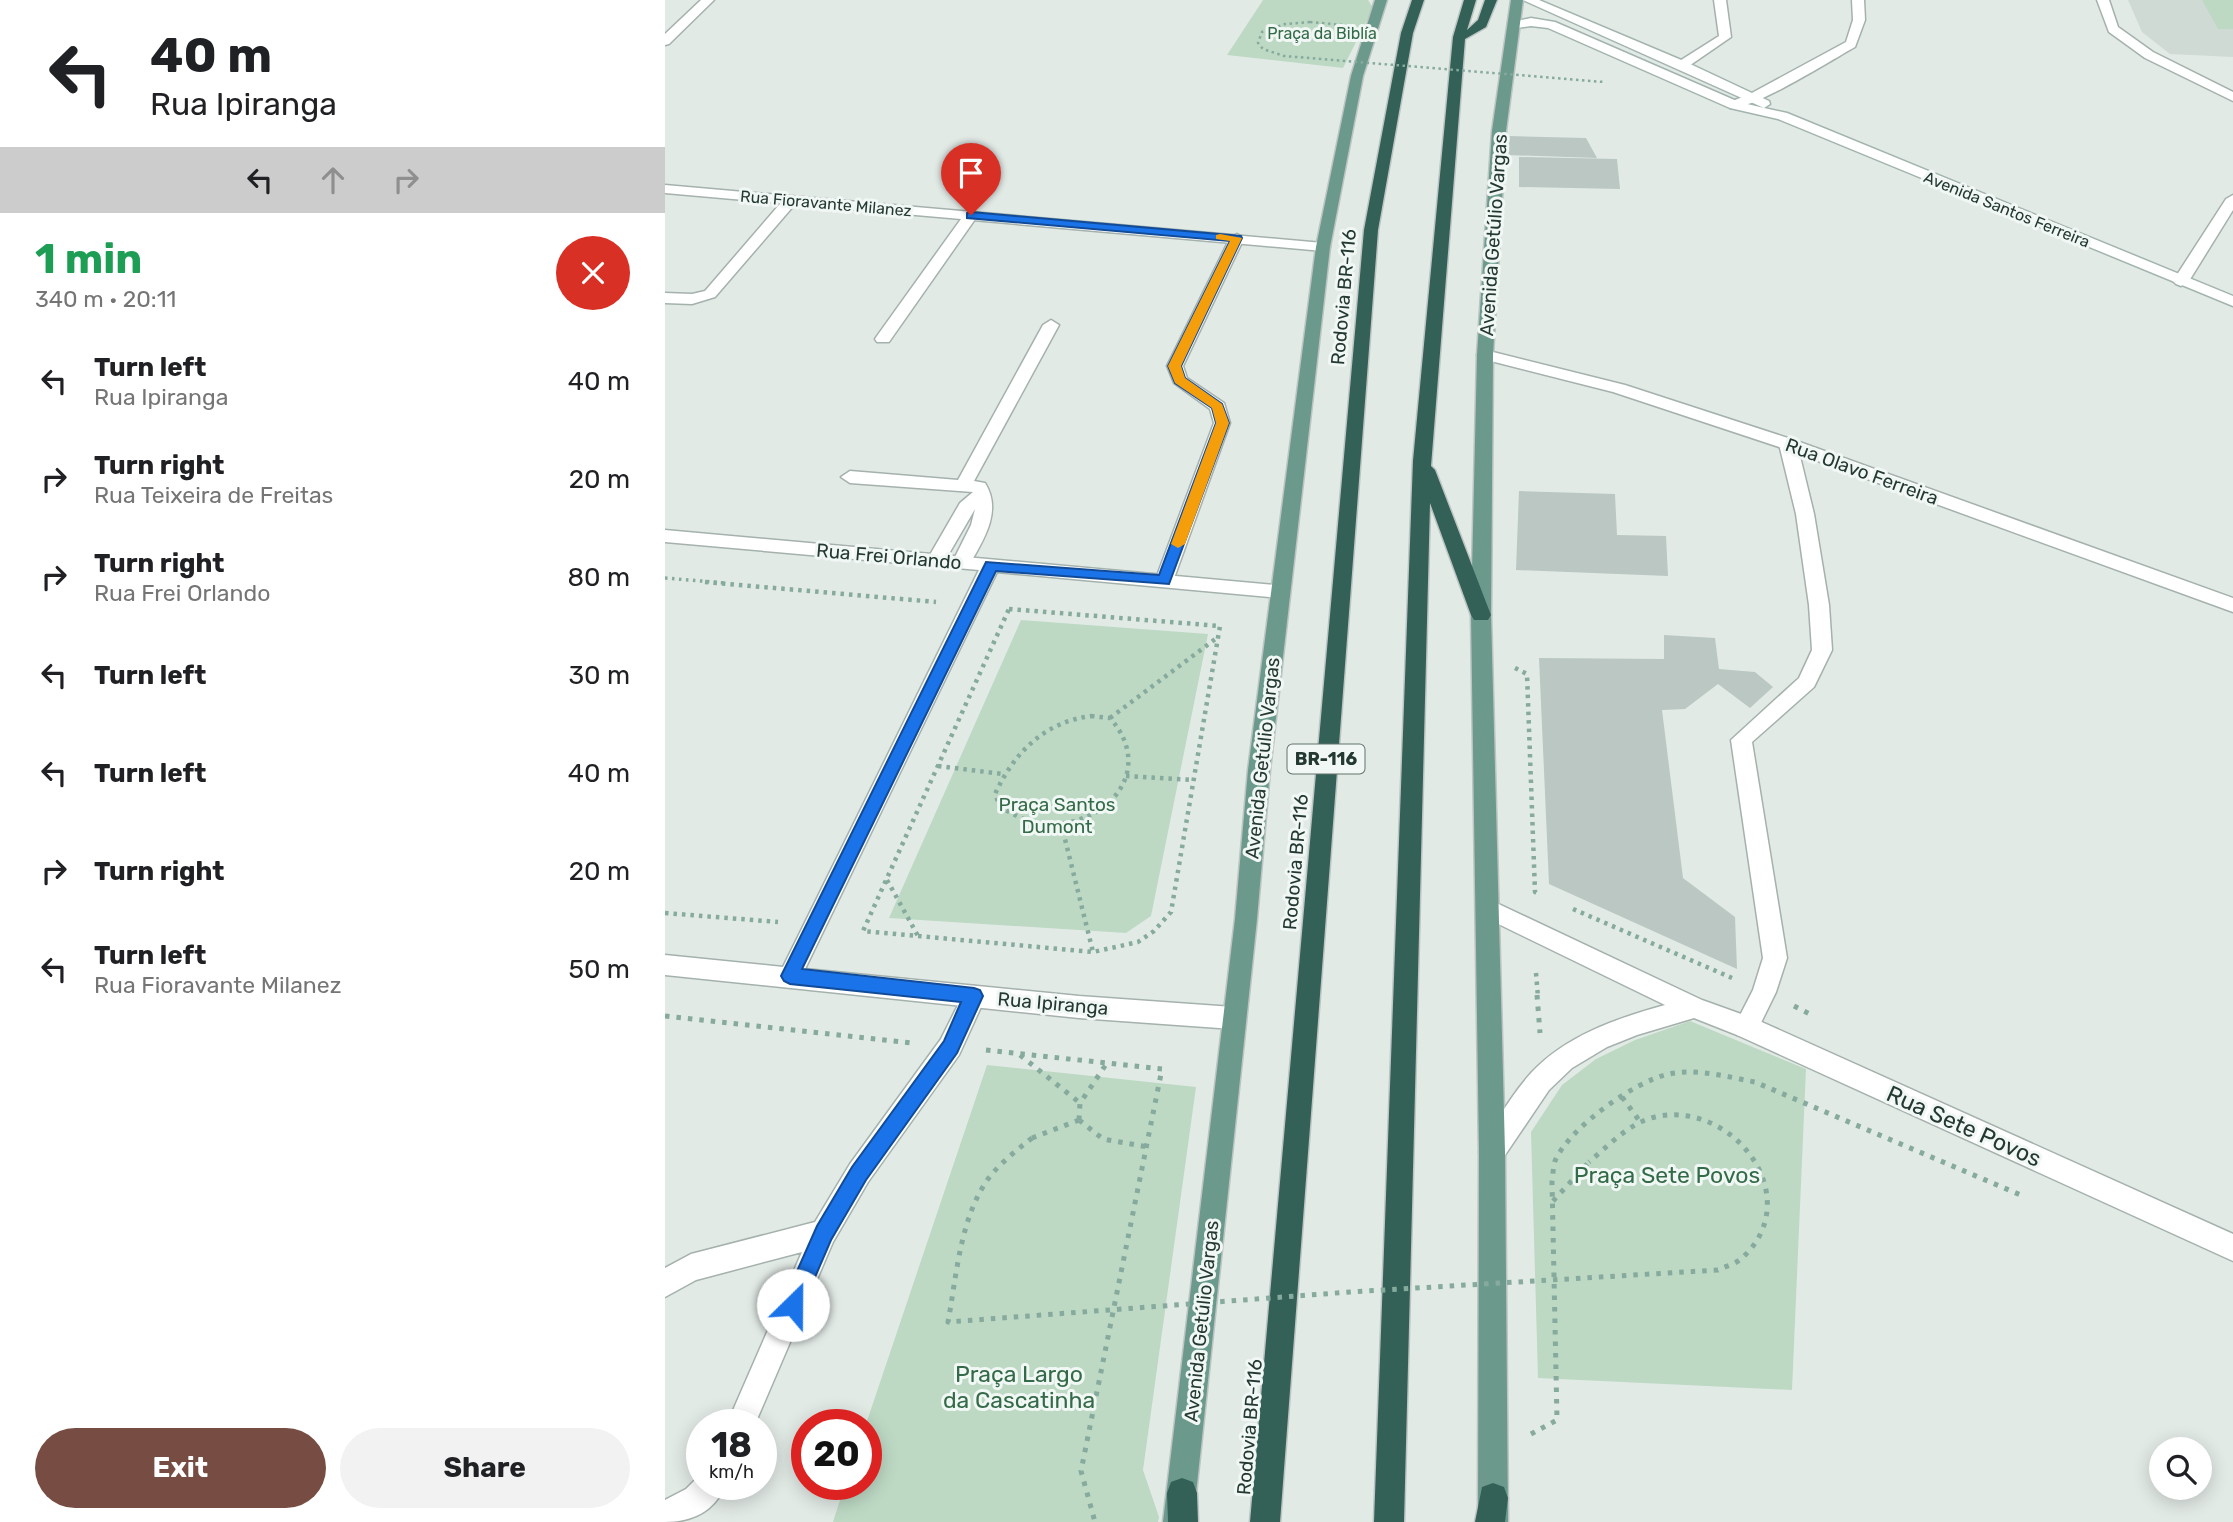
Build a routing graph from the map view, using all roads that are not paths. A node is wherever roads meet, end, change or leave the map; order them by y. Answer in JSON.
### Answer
{"nodes":[{"id":1,"x":708,"y":0,"type":"edge"},
{"id":2,"x":1381,"y":0,"type":"edge"},
{"id":3,"x":1418,"y":0,"type":"edge"},
{"id":4,"x":1470,"y":0,"type":"edge"},
{"id":5,"x":1490,"y":0,"type":"edge"},
{"id":6,"x":1517,"y":0,"type":"edge"},
{"id":7,"x":1529,"y":0,"type":"edge"},
{"id":8,"x":1720,"y":0,"type":"edge"},
{"id":9,"x":1857,"y":0,"type":"edge"},
{"id":10,"x":2103,"y":0,"type":"edge"},
{"id":11,"x":1512,"y":26,"type":"junction"},
{"id":12,"x":1459,"y":37,"type":"junction"},
{"id":13,"x":665,"y":41,"type":"edge"},
{"id":14,"x":1682,"y":65,"type":"junction"},
{"id":15,"x":2194,"y":78,"type":"junction"},
{"id":16,"x":2233,"y":81,"type":"edge"},
{"id":17,"x":1755,"y":97,"type":"junction"},
{"id":18,"x":2233,"y":97,"type":"edge"},
{"id":19,"x":1735,"y":105,"type":"junction"},
{"id":20,"x":1782,"y":116,"type":"junction"},
{"id":21,"x":665,"y":189,"type":"edge"},
{"id":22,"x":2233,"y":199,"type":"edge"},
{"id":23,"x":790,"y":200,"type":"junction"},
{"id":24,"x":971,"y":215,"type":"junction"},
{"id":25,"x":1237,"y":238,"type":"junction"},
{"id":26,"x":1322,"y":247,"type":"junction"},
{"id":27,"x":2181,"y":281,"type":"junction"},
{"id":28,"x":665,"y":298,"type":"edge"},
{"id":29,"x":2233,"y":301,"type":"edge"},
{"id":30,"x":1051,"y":325,"type":"dead end"},
{"id":31,"x":883,"y":339,"type":"dead end"},
{"id":32,"x":1485,"y":355,"type":"junction"},
{"id":33,"x":1788,"y":444,"type":"junction"},
{"id":34,"x":1422,"y":461,"type":"junction"},
{"id":35,"x":850,"y":477,"type":"dead end"},
{"id":36,"x":964,"y":484,"type":"junction"},
{"id":37,"x":984,"y":494,"type":"junction"},
{"id":38,"x":665,"y":536,"type":"edge"},
{"id":39,"x":936,"y":560,"type":"junction"},
{"id":40,"x":961,"y":563,"type":"junction"},
{"id":41,"x":991,"y":565,"type":"junction"},
{"id":42,"x":1164,"y":580,"type":"junction"},
{"id":43,"x":1280,"y":591,"type":"junction"},
{"id":44,"x":2233,"y":605,"type":"edge"},
{"id":45,"x":1481,"y":615,"type":"junction"},
{"id":46,"x":1488,"y":908,"type":"junction"},
{"id":47,"x":665,"y":965,"type":"edge"},
{"id":48,"x":790,"y":976,"type":"junction"},
{"id":49,"x":974,"y":996,"type":"junction"},
{"id":50,"x":1694,"y":1007,"type":"junction"},
{"id":51,"x":1233,"y":1018,"type":"junction"},
{"id":52,"x":1747,"y":1027,"type":"junction"},
{"id":53,"x":1492,"y":1152,"type":"junction"},
{"id":54,"x":824,"y":1233,"type":"junction"},
{"id":55,"x":2233,"y":1248,"type":"edge"},
{"id":56,"x":665,"y":1283,"type":"edge"},
{"id":57,"x":748,"y":1409,"type":"edge"},
{"id":58,"x":697,"y":1500,"type":"edge"},
{"id":59,"x":1181,"y":1512,"type":"edge"},
{"id":60,"x":1492,"y":1514,"type":"edge"},
{"id":61,"x":665,"y":1516,"type":"edge"},
{"id":62,"x":1265,"y":1522,"type":"edge"},
{"id":63,"x":1389,"y":1522,"type":"edge"}],
"edges":[{"from":1,"to":13,"type":"street"},
{"from":2,"to":26,"type":"main road","name":"Avenida Getúlio Vargas"},
{"from":3,"to":62,"type":"highway","name":"Rodovia BR-116","number":"BR-116"},
{"from":4,"to":12,"type":"highway"},
{"from":5,"to":12,"type":"highway"},
{"from":6,"to":11,"type":"main road","name":"Avenida Getúlio Vargas"},
{"from":7,"to":14,"type":"street","name":"Avenida Santos Ferreira"},
{"from":8,"to":14,"type":"street"},
{"from":9,"to":17,"type":"street"},
{"from":10,"to":15,"type":"street"},
{"from":11,"to":19,"type":"street","name":"Avenida Santos Ferreira"},
{"from":11,"to":32,"type":"main road","name":"Avenida Getúlio Vargas"},
{"from":12,"to":34,"type":"highway"},
{"from":14,"to":17,"type":"street","name":"Avenida Santos Ferreira"},
{"from":15,"to":16,"type":"street"},
{"from":15,"to":18,"type":"street"},
{"from":17,"to":19,"type":"street"},
{"from":17,"to":20,"type":"street","name":"Avenida Santos Ferreira"},
{"from":19,"to":20,"type":"street","name":"Avenida Santos Ferreira"},
{"from":20,"to":27,"type":"street","name":"Avenida Santos Ferreira"},
{"from":21,"to":23,"type":"street","name":"Rua Fioravante Milanez"},
{"from":22,"to":27,"type":"street"},
{"from":23,"to":24,"type":"street","name":"Rua Fioravante Milanez"},
{"from":23,"to":28,"type":"street"},
{"from":24,"to":25,"type":"street","name":"Rua Fioravante Milanez"},
{"from":24,"to":31,"type":"street"},
{"from":25,"to":26,"type":"street","name":"Rua Fioravante Milanez"},
{"from":25,"to":42,"type":"street"},
{"from":26,"to":43,"type":"main road","name":"Avenida Getúlio Vargas"},
{"from":27,"to":29,"type":"street","name":"Avenida Santos Ferreira"},
{"from":30,"to":36,"type":"street"},
{"from":32,"to":33,"type":"street","name":"Rua Olavo Ferreira"},
{"from":32,"to":45,"type":"main road","name":"Avenida Getúlio Vargas"},
{"from":33,"to":44,"type":"street","name":"Rua Olavo Ferreira"},
{"from":33,"to":52,"type":"street"},
{"from":34,"to":45,"type":"highway"},
{"from":34,"to":63,"type":"highway"},
{"from":35,"to":36,"type":"street"},
{"from":36,"to":37,"type":"street"},
{"from":37,"to":39,"type":"street"},
{"from":37,"to":40,"type":"street"},
{"from":38,"to":39,"type":"street","name":"Rua Frei Orlando"},
{"from":39,"to":40,"type":"street","name":"Rua Frei Orlando"},
{"from":40,"to":41,"type":"street","name":"Rua Frei Orlando"},
{"from":41,"to":42,"type":"street","name":"Rua Frei Orlando"},
{"from":41,"to":48,"type":"street"},
{"from":42,"to":43,"type":"street","name":"Rua Frei Orlando"},
{"from":43,"to":51,"type":"main road","name":"Avenida Getúlio Vargas"},
{"from":45,"to":46,"type":"main road","name":"Avenida Getúlio Vargas"},
{"from":46,"to":50,"type":"street","name":"Rua Sete Povos"},
{"from":46,"to":53,"type":"main road","name":"Avenida Getúlio Vargas"},
{"from":47,"to":48,"type":"street","name":"Rua Ipiranga"},
{"from":48,"to":49,"type":"street","name":"Rua Ipiranga"},
{"from":49,"to":51,"type":"street","name":"Rua Ipiranga"},
{"from":49,"to":54,"type":"street"},
{"from":50,"to":52,"type":"street","name":"Rua Sete Povos"},
{"from":50,"to":53,"type":"street"},
{"from":51,"to":59,"type":"main road","name":"Avenida Getúlio Vargas"},
{"from":52,"to":55,"type":"street","name":"Rua Sete Povos"},
{"from":53,"to":60,"type":"main road","name":"Avenida Getúlio Vargas"},
{"from":54,"to":56,"type":"street"},
{"from":54,"to":57,"type":"street"},
{"from":58,"to":61,"type":"street"}]}
